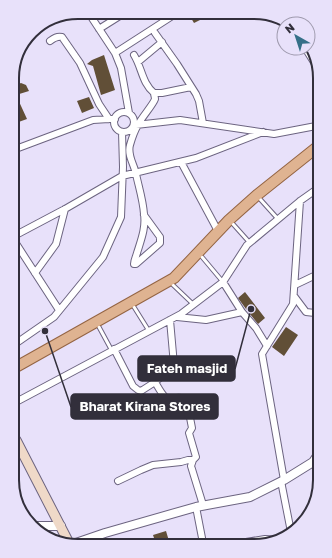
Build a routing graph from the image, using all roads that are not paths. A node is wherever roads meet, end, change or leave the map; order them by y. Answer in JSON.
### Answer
{"nodes":[{"id":1,"x":93,"y":19,"type":"edge"},
{"id":2,"x":115,"y":19,"type":"edge"},
{"id":3,"x":167,"y":19,"type":"edge"},
{"id":4,"x":99,"y":29,"type":"junction"},
{"id":5,"x":155,"y":33,"type":"dead end"},
{"id":6,"x":50,"y":41,"type":"dead end"},
{"id":7,"x":162,"y":42,"type":"junction"},
{"id":8,"x":115,"y":53,"type":"junction"},
{"id":9,"x":134,"y":55,"type":"dead end"},
{"id":10,"x":138,"y":62,"type":"junction"},
{"id":11,"x":191,"y":86,"type":"junction"},
{"id":12,"x":154,"y":93,"type":"junction"},
{"id":13,"x":129,"y":113,"type":"junction"},
{"id":14,"x":112,"y":119,"type":"junction"},
{"id":15,"x":203,"y":123,"type":"junction"},
{"id":16,"x":136,"y":125,"type":"junction"},
{"id":17,"x":313,"y":127,"type":"edge"},
{"id":18,"x":122,"y":132,"type":"junction"},
{"id":19,"x":263,"y":132,"type":"junction"},
{"id":20,"x":19,"y":148,"type":"edge"},
{"id":21,"x":313,"y":150,"type":"edge"},
{"id":22,"x":313,"y":158,"type":"edge"},
{"id":23,"x":181,"y":162,"type":"junction"},
{"id":24,"x":136,"y":173,"type":"junction"},
{"id":25,"x":122,"y":176,"type":"junction"},
{"id":26,"x":313,"y":192,"type":"edge"},
{"id":27,"x":260,"y":199,"type":"junction"},
{"id":28,"x":300,"y":201,"type":"junction"},
{"id":29,"x":65,"y":209,"type":"junction"},
{"id":30,"x":144,"y":215,"type":"junction"},
{"id":31,"x":278,"y":219,"type":"junction"},
{"id":32,"x":233,"y":224,"type":"junction"},
{"id":33,"x":218,"y":231,"type":"junction"},
{"id":34,"x":19,"y":233,"type":"edge"},
{"id":35,"x":250,"y":243,"type":"junction"},
{"id":36,"x":19,"y":248,"type":"edge"},
{"id":37,"x":202,"y":257,"type":"junction"},
{"id":38,"x":35,"y":273,"type":"junction"},
{"id":39,"x":313,"y":276,"type":"edge"},
{"id":40,"x":223,"y":282,"type":"junction"},
{"id":41,"x":173,"y":285,"type":"junction"},
{"id":42,"x":294,"y":285,"type":"junction"},
{"id":43,"x":294,"y":296,"type":"junction"},
{"id":44,"x":194,"y":305,"type":"junction"},
{"id":45,"x":134,"y":307,"type":"junction"},
{"id":46,"x":59,"y":310,"type":"junction"},
{"id":47,"x":242,"y":312,"type":"junction"},
{"id":48,"x":313,"y":313,"type":"edge"},
{"id":49,"x":177,"y":317,"type":"junction"},
{"id":50,"x":170,"y":320,"type":"junction"},
{"id":51,"x":99,"y":327,"type":"junction"},
{"id":52,"x":149,"y":331,"type":"junction"},
{"id":53,"x":19,"y":341,"type":"edge"},
{"id":54,"x":267,"y":346,"type":"junction"},
{"id":55,"x":113,"y":350,"type":"junction"},
{"id":56,"x":19,"y":366,"type":"edge"},
{"id":57,"x":19,"y":372,"type":"edge"},
{"id":58,"x":155,"y":382,"type":"junction"},
{"id":59,"x":19,"y":400,"type":"edge"},
{"id":60,"x":19,"y":447,"type":"edge"},
{"id":61,"x":193,"y":460,"type":"junction"},
{"id":62,"x":313,"y":462,"type":"edge"},
{"id":63,"x":118,"y":481,"type":"dead end"},
{"id":64,"x":283,"y":481,"type":"junction"},
{"id":65,"x":200,"y":506,"type":"junction"},
{"id":66,"x":41,"y":526,"type":"edge"},
{"id":67,"x":61,"y":526,"type":"junction"},
{"id":68,"x":290,"y":527,"type":"edge"},
{"id":69,"x":66,"y":537,"type":"edge"},
{"id":70,"x":101,"y":539,"type":"edge"},
{"id":71,"x":203,"y":539,"type":"edge"}],
"edges":[{"from":1,"to":4,"type":"street"},
{"from":2,"to":4,"type":"street"},
{"from":3,"to":8,"type":"street"},
{"from":4,"to":8,"type":"street"},
{"from":5,"to":7,"type":"street"},
{"from":6,"to":14,"type":"street"},
{"from":7,"to":10,"type":"street"},
{"from":7,"to":11,"type":"street"},
{"from":8,"to":13,"type":"street"},
{"from":9,"to":10,"type":"street"},
{"from":10,"to":12,"type":"street"},
{"from":11,"to":12,"type":"street"},
{"from":11,"to":15,"type":"street"},
{"from":12,"to":16,"type":"street"},
{"from":13,"to":14,"type":"street"},
{"from":13,"to":16,"type":"street"},
{"from":14,"to":18,"type":"street"},
{"from":14,"to":20,"type":"street"},
{"from":15,"to":16,"type":"street"},
{"from":15,"to":19,"type":"street"},
{"from":16,"to":18,"type":"street"},
{"from":16,"to":24,"type":"street"},
{"from":17,"to":19,"type":"street"},
{"from":18,"to":25,"type":"street"},
{"from":19,"to":23,"type":"street"},
{"from":21,"to":33,"type":"main road"},
{"from":22,"to":27,"type":"main road"},
{"from":23,"to":24,"type":"street"},
{"from":23,"to":33,"type":"street"},
{"from":24,"to":25,"type":"street"},
{"from":24,"to":30,"type":"street"},
{"from":25,"to":29,"type":"street"},
{"from":25,"to":46,"type":"street"},
{"from":26,"to":28,"type":"street"},
{"from":27,"to":31,"type":"lane"},
{"from":27,"to":32,"type":"main road"},
{"from":28,"to":31,"type":"street"},
{"from":28,"to":42,"type":"street"},
{"from":29,"to":34,"type":"street"},
{"from":29,"to":38,"type":"street"},
{"from":30,"to":30,"type":"street"},
{"from":31,"to":35,"type":"street"},
{"from":32,"to":35,"type":"lane"},
{"from":32,"to":37,"type":"main road"},
{"from":33,"to":56,"type":"main road"},
{"from":35,"to":40,"type":"street"},
{"from":36,"to":38,"type":"street"},
{"from":37,"to":40,"type":"lane"},
{"from":37,"to":41,"type":"main road"},
{"from":38,"to":46,"type":"street"},
{"from":39,"to":42,"type":"street"},
{"from":40,"to":44,"type":"street"},
{"from":40,"to":47,"type":"street"},
{"from":41,"to":44,"type":"lane"},
{"from":41,"to":45,"type":"main road"},
{"from":42,"to":43,"type":"street"},
{"from":43,"to":48,"type":"street"},
{"from":43,"to":54,"type":"street"},
{"from":44,"to":49,"type":"street"},
{"from":45,"to":51,"type":"main road"},
{"from":45,"to":52,"type":"lane"},
{"from":46,"to":53,"type":"street"},
{"from":47,"to":49,"type":"street"},
{"from":47,"to":54,"type":"street"},
{"from":49,"to":50,"type":"street"},
{"from":50,"to":52,"type":"street"},
{"from":50,"to":58,"type":"street"},
{"from":51,"to":55,"type":"lane"},
{"from":51,"to":57,"type":"main road"},
{"from":52,"to":55,"type":"street"},
{"from":54,"to":64,"type":"street"},
{"from":55,"to":58,"type":"street"},
{"from":55,"to":59,"type":"street"},
{"from":58,"to":61,"type":"street"},
{"from":60,"to":67,"type":"main road"},
{"from":61,"to":63,"type":"street"},
{"from":61,"to":65,"type":"street"},
{"from":62,"to":64,"type":"street"},
{"from":64,"to":65,"type":"street"},
{"from":64,"to":68,"type":"street"},
{"from":65,"to":70,"type":"street"},
{"from":65,"to":71,"type":"street"},
{"from":66,"to":67,"type":"street"},
{"from":67,"to":69,"type":"main road"}]}
